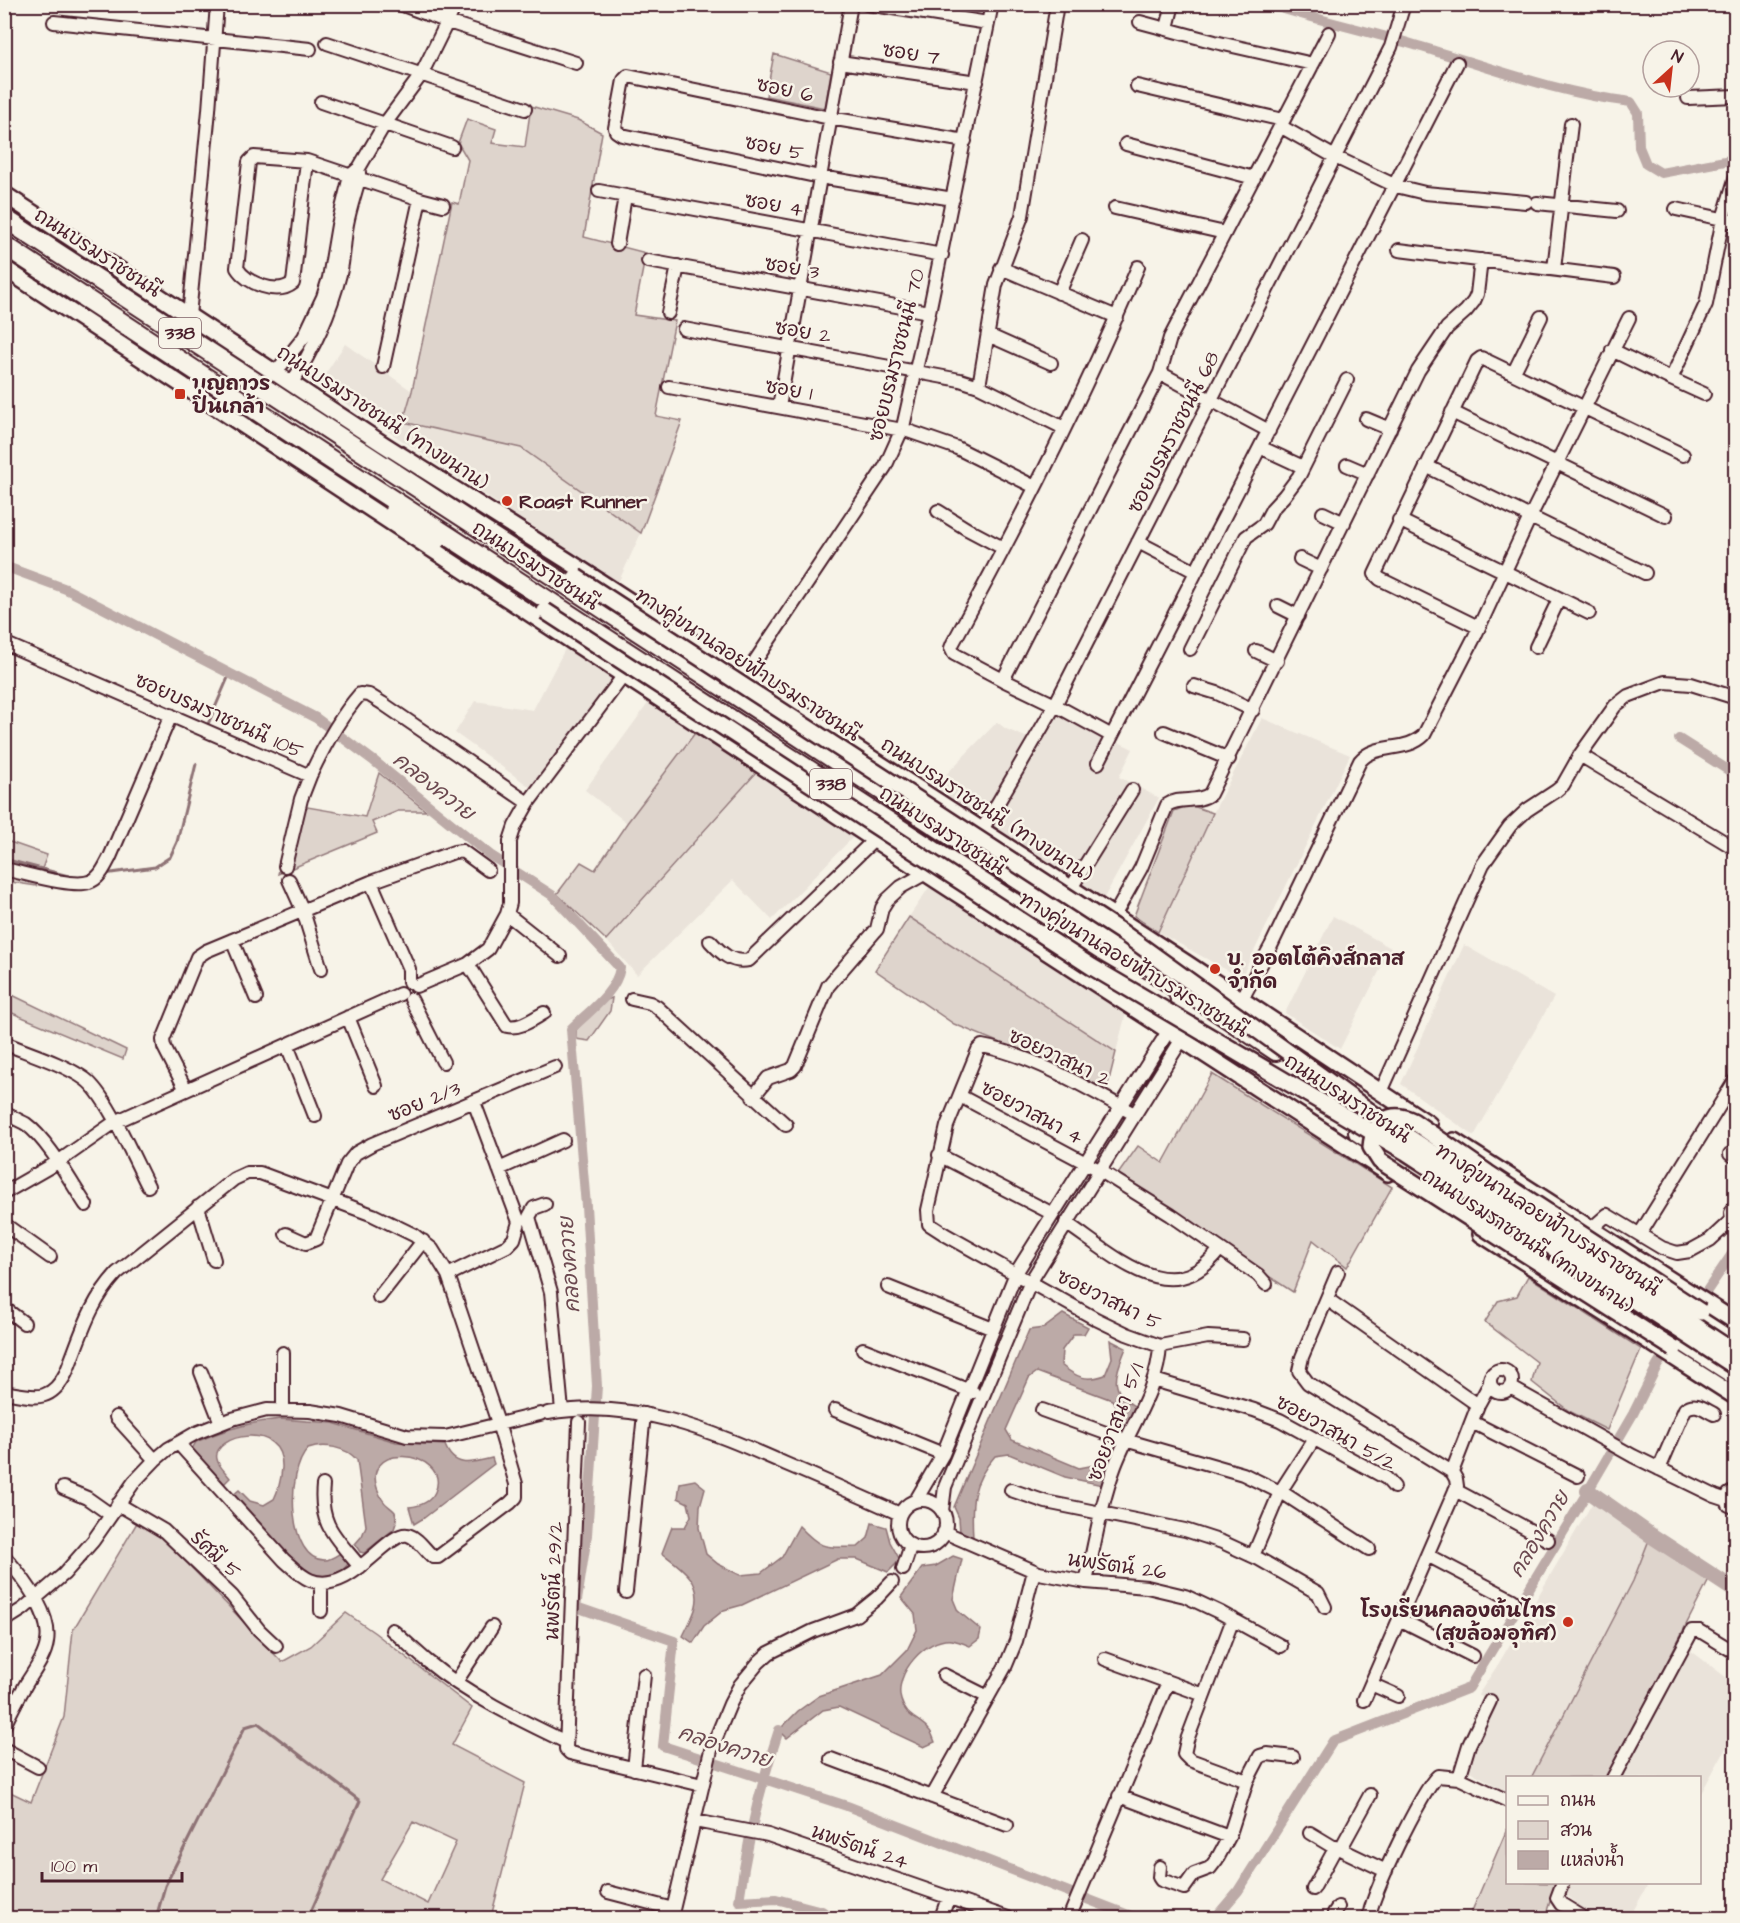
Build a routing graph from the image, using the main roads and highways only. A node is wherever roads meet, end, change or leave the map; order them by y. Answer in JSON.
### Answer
{"nodes":[{"id":1,"x":4,"y":194,"type":"edge"},
{"id":2,"x":4,"y":218,"type":"edge"},
{"id":3,"x":4,"y":245,"type":"edge"},
{"id":4,"x":4,"y":268,"type":"edge"},
{"id":5,"x":383,"y":444,"type":"junction"},
{"id":6,"x":356,"y":448,"type":"junction"},
{"id":7,"x":339,"y":465,"type":"junction"},
{"id":8,"x":332,"y":483,"type":"junction"},
{"id":9,"x":479,"y":513,"type":"junction"},
{"id":10,"x":439,"y":543,"type":"junction"},
{"id":11,"x":1701,"y":1311,"type":"junction"},
{"id":12,"x":1736,"y":1322,"type":"edge"},
{"id":13,"x":1736,"y":1334,"type":"edge"},
{"id":14,"x":1736,"y":1344,"type":"edge"},
{"id":15,"x":1675,"y":1348,"type":"junction"},
{"id":16,"x":1736,"y":1353,"type":"edge"},
{"id":17,"x":1736,"y":1367,"type":"edge"},
{"id":18,"x":1736,"y":1376,"type":"edge"},
{"id":19,"x":1736,"y":1390,"type":"edge"},
{"id":20,"x":1736,"y":1397,"type":"edge"}],
"edges":[{"from":1,"to":5,"type":"main road","name":"ถนนบรมราชชนนี (ทางขนาน)","number":"338"},
{"from":2,"to":6,"type":"highway","name":"ถนนบรมราชชนนี","number":"338"},
{"from":3,"to":7,"type":"highway","name":"ถนนบรมราชชนนี","number":"338"},
{"from":4,"to":8,"type":"main road","name":"ถนนบรมราชชนนี (ทางขนาน)","number":"338"},
{"from":5,"to":9,"type":"main road"},
{"from":5,"to":11,"type":"main road","name":"ถนนบรมราชชนนี (ทางขนาน)","number":"338"},
{"from":6,"to":9,"type":"main road","name":"ทางคู่ขนานลอยฟ้าบรมราชชนนี","number":"338"},
{"from":6,"to":11,"type":"highway","name":"ถนนบรมราชชนนี","number":"338"},
{"from":7,"to":10,"type":"main road","name":"ทางคู่ขนานลอยฟ้าบรมราชชนนี","number":"338"},
{"from":7,"to":15,"type":"highway","name":"ถนนบรมราชชนนี","number":"338"},
{"from":8,"to":10,"type":"main road"},
{"from":8,"to":15,"type":"main road","name":"ถนนบรมราชชนนี (ทางขนาน)","number":"338"},
{"from":9,"to":16,"type":"main road","name":"ทางคู่ขนานลอยฟ้าบรมราชชนนี","number":"338","bridge":true},
{"from":10,"to":17,"type":"main road","name":"ทางคู่ขนานลอยฟ้าบรมราชชนนี","number":"338","bridge":true},
{"from":11,"to":12,"type":"main road","name":"ถนนบรมราชชนนี (ทางขนาน)","number":"338"},
{"from":11,"to":13,"type":"main road"},
{"from":11,"to":14,"type":"highway","name":"ถนนบรมราชชนนี","number":"338"},
{"from":11,"to":15,"type":"main road","bridge":true},
{"from":15,"to":18,"type":"highway","name":"ถนนบรมราชชนนี","number":"338"},
{"from":15,"to":19,"type":"main road"},
{"from":15,"to":20,"type":"main road","name":"ถนนบรมราชชนนี (ทางขนาน)","number":"338"}]}
